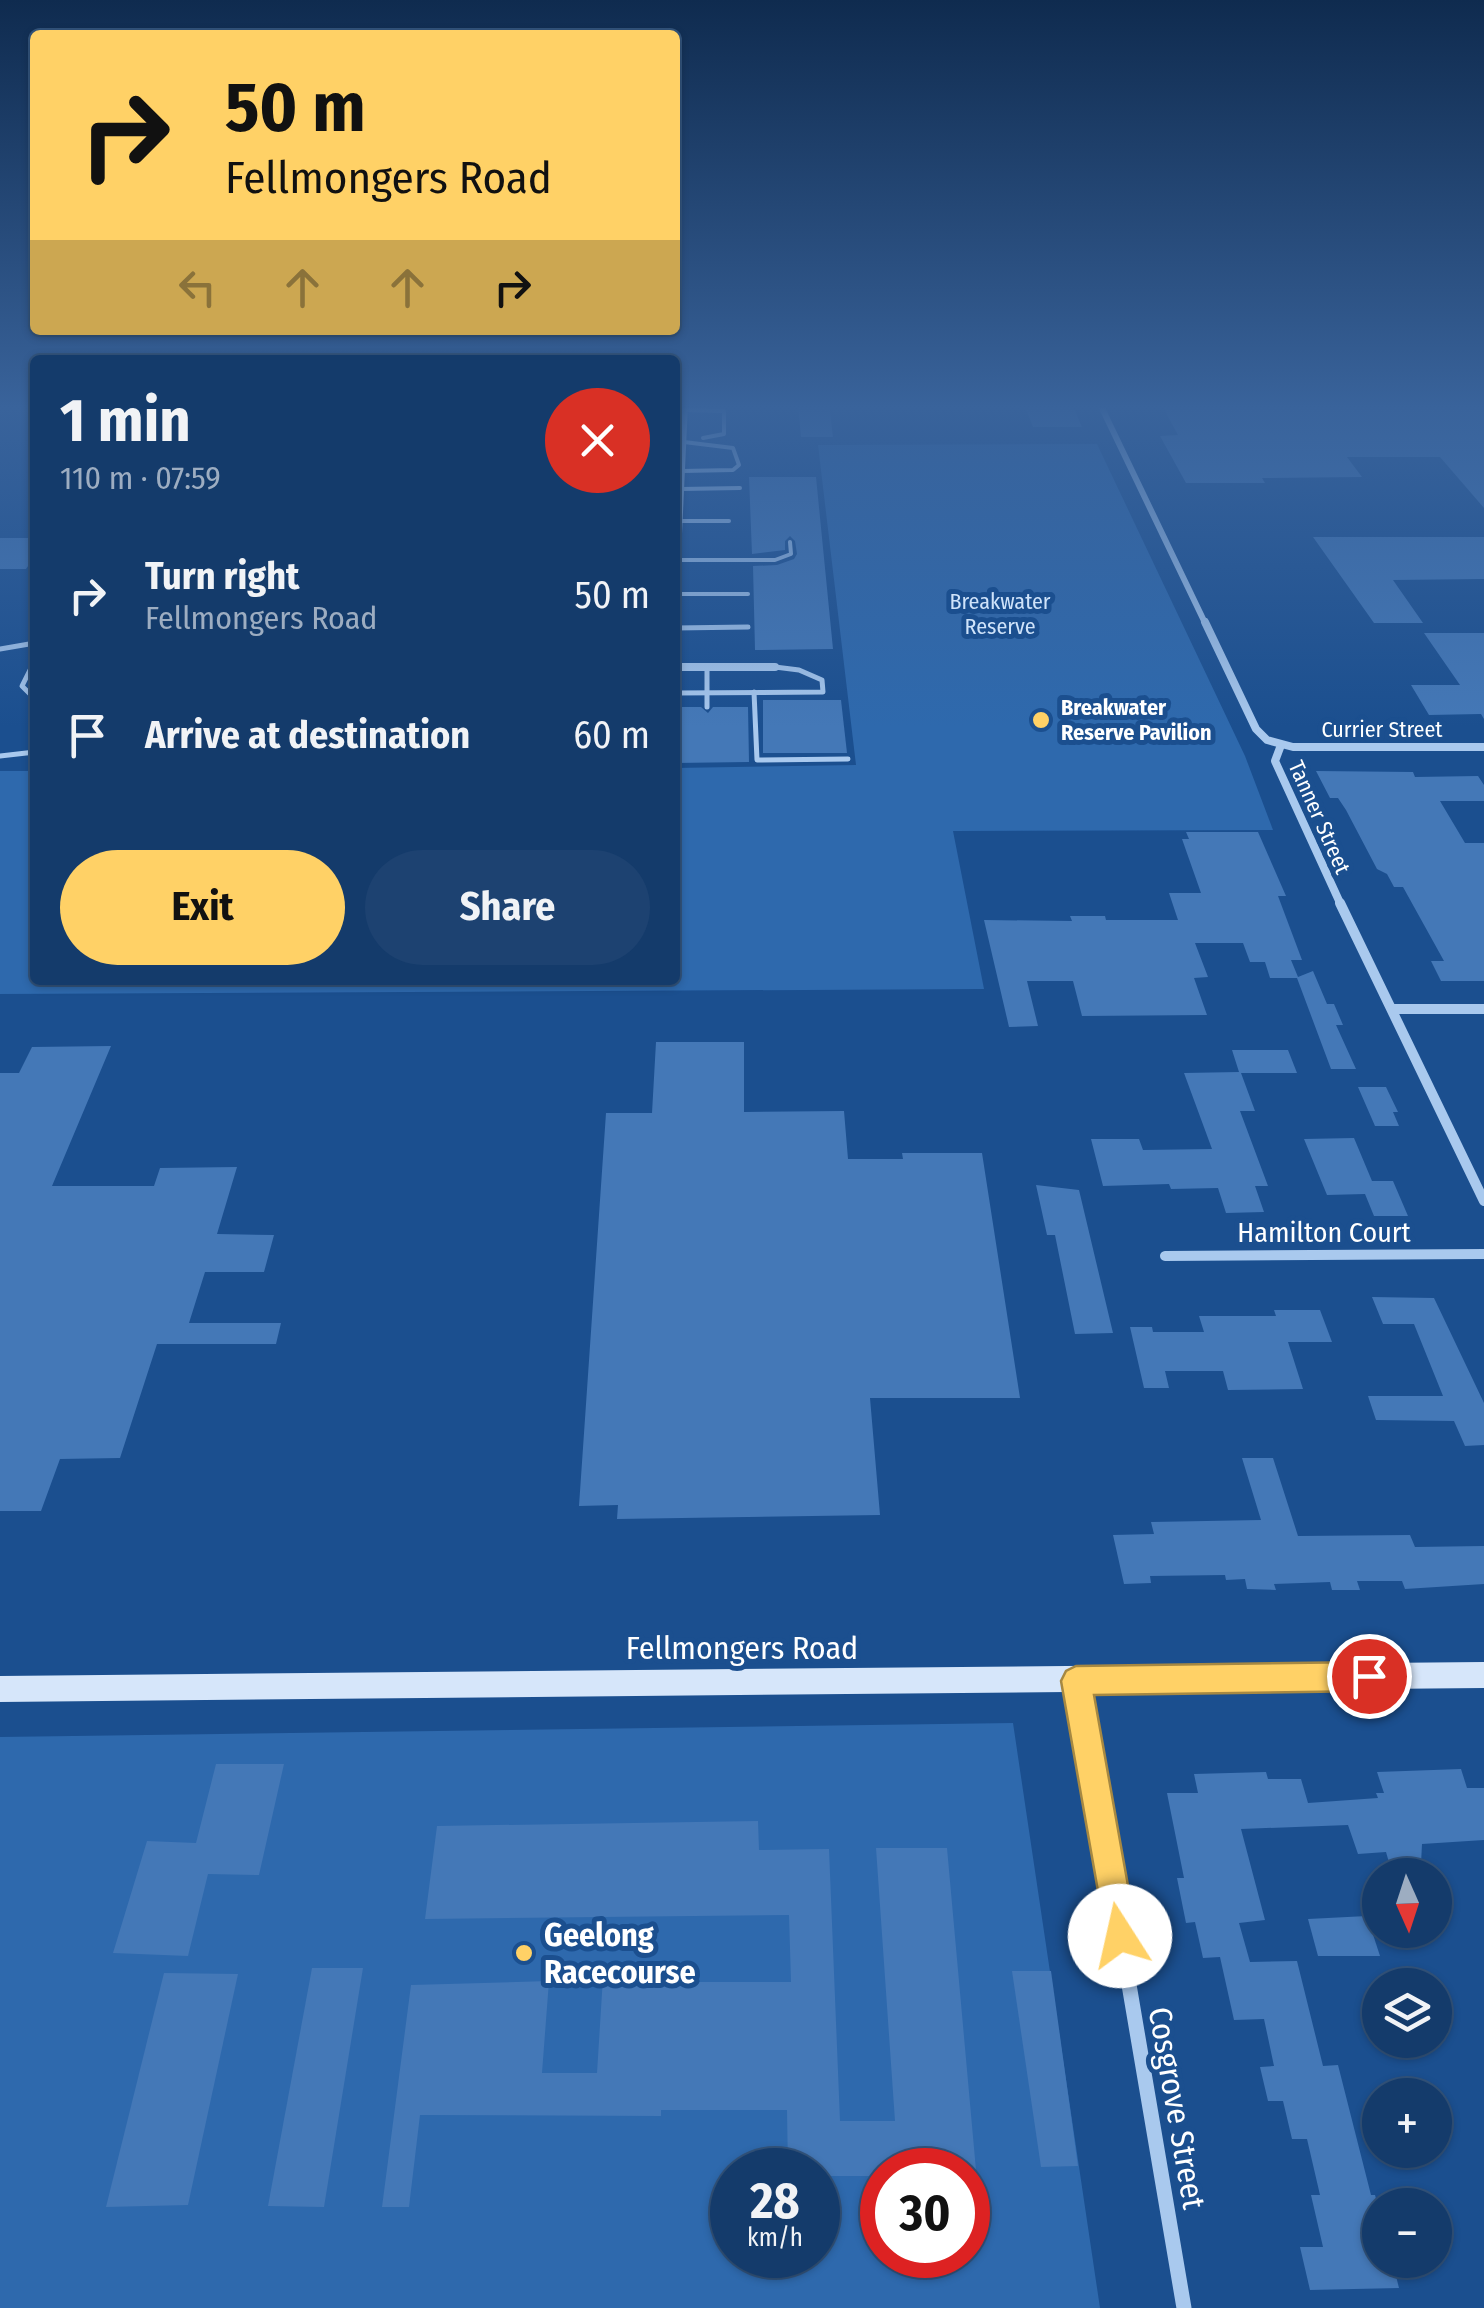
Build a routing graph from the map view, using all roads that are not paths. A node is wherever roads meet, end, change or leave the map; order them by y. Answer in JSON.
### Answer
{"nodes":[{"id":1,"x":1152,"y":512,"type":"edge"},
{"id":2,"x":729,"y":521,"type":"dead end"},
{"id":3,"x":680,"y":522,"type":"edge"},
{"id":4,"x":790,"y":542,"type":"dead end"},
{"id":5,"x":680,"y":560,"type":"edge"},
{"id":6,"x":680,"y":594,"type":"edge"},
{"id":7,"x":748,"y":594,"type":"dead end"},
{"id":8,"x":680,"y":628,"type":"edge"},
{"id":9,"x":748,"y":628,"type":"dead end"},
{"id":10,"x":30,"y":644,"type":"edge"},
{"id":11,"x":1,"y":648,"type":"edge"},
{"id":12,"x":775,"y":666,"type":"joint"},
{"id":13,"x":680,"y":667,"type":"edge"},
{"id":14,"x":708,"y":667,"type":"junction"},
{"id":15,"x":30,"y":670,"type":"edge"},
{"id":16,"x":707,"y":692,"type":"junction"},
{"id":17,"x":754,"y":692,"type":"junction"},
{"id":18,"x":680,"y":693,"type":"edge"},
{"id":19,"x":30,"y":694,"type":"edge"},
{"id":20,"x":706,"y":707,"type":"dead end"},
{"id":21,"x":1281,"y":745,"type":"junction"},
{"id":22,"x":1484,"y":747,"type":"edge"},
{"id":23,"x":30,"y":753,"type":"edge"},
{"id":24,"x":0,"y":756,"type":"edge"},
{"id":25,"x":848,"y":759,"type":"dead end"},
{"id":26,"x":1484,"y":1008,"type":"edge"},
{"id":27,"x":1392,"y":1009,"type":"junction"},
{"id":28,"x":1484,"y":1200,"type":"edge"},
{"id":29,"x":1484,"y":1254,"type":"edge"},
{"id":30,"x":1165,"y":1256,"type":"dead end"},
{"id":31,"x":1484,"y":1675,"type":"edge"},
{"id":32,"x":1076,"y":1681,"type":"junction"},
{"id":33,"x":0,"y":1688,"type":"edge"},
{"id":34,"x":1184,"y":2308,"type":"edge"}],
"edges":[{"from":1,"to":21,"type":"street","name":"Tanner Street"},
{"from":2,"to":3,"type":"lane"},
{"from":4,"to":5,"type":"lane"},
{"from":6,"to":7,"type":"lane"},
{"from":8,"to":9,"type":"lane"},
{"from":10,"to":11,"type":"lane"},
{"from":12,"to":14,"type":"street"},
{"from":12,"to":17,"type":"lane"},
{"from":13,"to":14,"type":"street"},
{"from":14,"to":16,"type":"lane"},
{"from":15,"to":19,"type":"lane"},
{"from":16,"to":17,"type":"lane"},
{"from":16,"to":18,"type":"lane"},
{"from":16,"to":20,"type":"lane"},
{"from":17,"to":25,"type":"lane"},
{"from":21,"to":22,"type":"street","name":"Currier Street"},
{"from":21,"to":27,"type":"street","name":"Tanner Street"},
{"from":23,"to":24,"type":"lane"},
{"from":26,"to":27,"type":"street"},
{"from":27,"to":28,"type":"street","name":"Tanner Street"},
{"from":29,"to":30,"type":"street","name":"Hamilton Court"},
{"from":31,"to":32,"type":"main road","name":"Fellmongers Road"},
{"from":32,"to":33,"type":"main road","name":"Fellmongers Road"},
{"from":32,"to":34,"type":"street","name":"Cosgrove Street"}]}
